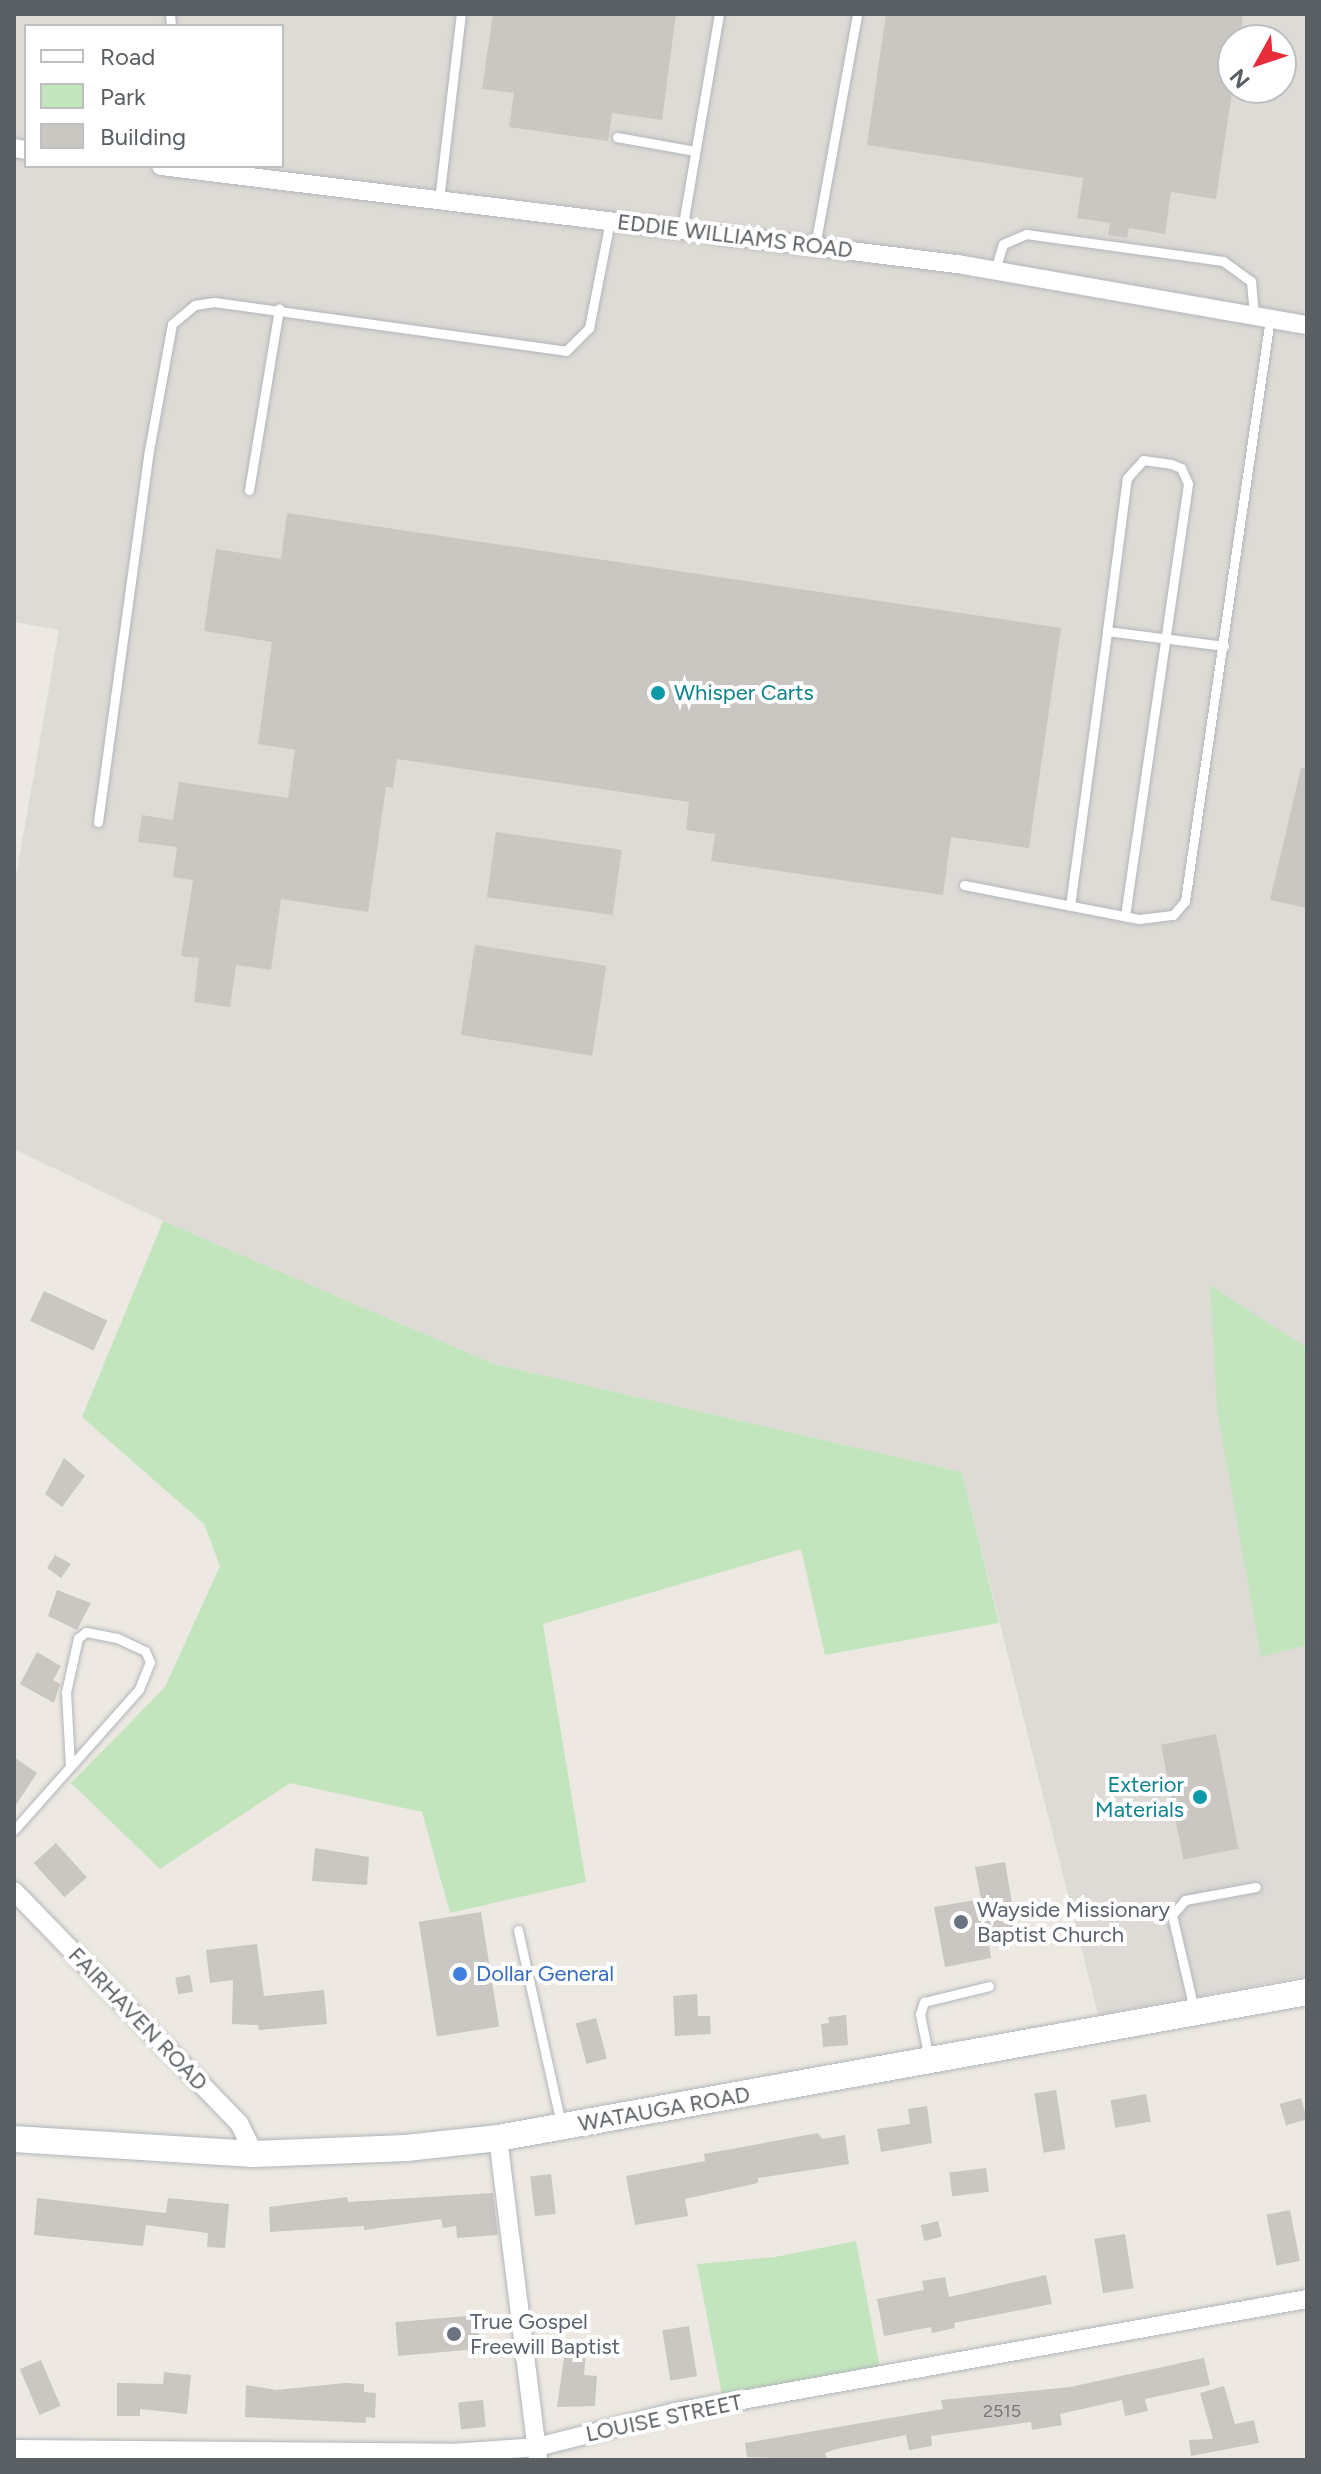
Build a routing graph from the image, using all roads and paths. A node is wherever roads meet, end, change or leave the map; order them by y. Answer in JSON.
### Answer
{"nodes":[{"id":1,"x":461,"y":14,"type":"edge"},
{"id":2,"x":719,"y":14,"type":"edge"},
{"id":3,"x":857,"y":14,"type":"edge"},
{"id":4,"x":617,"y":137,"type":"dead end"},
{"id":5,"x":695,"y":151,"type":"junction"},
{"id":6,"x":215,"y":169,"type":"edge"},
{"id":7,"x":439,"y":200,"type":"junction"},
{"id":8,"x":610,"y":221,"type":"junction"},
{"id":9,"x":682,"y":230,"type":"junction"},
{"id":10,"x":815,"y":246,"type":"junction"},
{"id":11,"x":995,"y":270,"type":"junction"},
{"id":12,"x":279,"y":308,"type":"junction"},
{"id":13,"x":1262,"y":317,"type":"junction"},
{"id":14,"x":1307,"y":325,"type":"edge"},
{"id":15,"x":249,"y":490,"type":"dead end"},
{"id":16,"x":1107,"y":631,"type":"junction"},
{"id":17,"x":1169,"y":639,"type":"junction"},
{"id":18,"x":1224,"y":646,"type":"junction"},
{"id":19,"x":98,"y":822,"type":"dead end"},
{"id":20,"x":964,"y":885,"type":"dead end"},
{"id":21,"x":1070,"y":906,"type":"junction"},
{"id":22,"x":1125,"y":916,"type":"junction"},
{"id":23,"x":70,"y":1765,"type":"junction"},
{"id":24,"x":14,"y":1830,"type":"edge"},
{"id":25,"x":1256,"y":1887,"type":"dead end"},
{"id":26,"x":14,"y":1891,"type":"edge"},
{"id":27,"x":518,"y":1930,"type":"dead end"},
{"id":28,"x":989,"y":1986,"type":"dead end"},
{"id":29,"x":1307,"y":1992,"type":"edge"},
{"id":30,"x":1194,"y":2013,"type":"junction"},
{"id":31,"x":930,"y":2062,"type":"junction"},
{"id":32,"x":562,"y":2127,"type":"junction"},
{"id":33,"x":498,"y":2138,"type":"junction"},
{"id":34,"x":14,"y":2139,"type":"edge"},
{"id":35,"x":254,"y":2154,"type":"junction"},
{"id":36,"x":1307,"y":2299,"type":"edge"},
{"id":37,"x":14,"y":2449,"type":"edge"},
{"id":38,"x":537,"y":2454,"type":"edge"}],
"edges":[{"from":1,"to":7,"type":"lane"},
{"from":2,"to":5,"type":"lane"},
{"from":3,"to":10,"type":"lane"},
{"from":4,"to":5,"type":"lane"},
{"from":5,"to":9,"type":"lane"},
{"from":6,"to":7,"type":"street","name":"EDDIE WILLIAMS ROAD"},
{"from":7,"to":8,"type":"street","name":"EDDIE WILLIAMS ROAD"},
{"from":8,"to":9,"type":"street","name":"EDDIE WILLIAMS ROAD"},
{"from":8,"to":12,"type":"lane"},
{"from":9,"to":10,"type":"street","name":"EDDIE WILLIAMS ROAD"},
{"from":10,"to":11,"type":"street","name":"EDDIE WILLIAMS ROAD"},
{"from":11,"to":13,"type":"street","name":"EDDIE WILLIAMS ROAD"},
{"from":11,"to":13,"type":"lane"},
{"from":12,"to":15,"type":"lane"},
{"from":12,"to":19,"type":"lane"},
{"from":13,"to":14,"type":"street","name":"EDDIE WILLIAMS ROAD"},
{"from":13,"to":18,"type":"lane"},
{"from":16,"to":17,"type":"lane"},
{"from":16,"to":17,"type":"lane"},
{"from":16,"to":21,"type":"lane"},
{"from":17,"to":18,"type":"lane"},
{"from":17,"to":22,"type":"lane"},
{"from":18,"to":22,"type":"lane"},
{"from":20,"to":21,"type":"lane"},
{"from":21,"to":22,"type":"lane"},
{"from":23,"to":23,"type":"lane"},
{"from":23,"to":24,"type":"lane"},
{"from":25,"to":30,"type":"lane"},
{"from":26,"to":35,"type":"street","name":"FAIRHAVEN ROAD"},
{"from":27,"to":32,"type":"lane"},
{"from":28,"to":31,"type":"lane"},
{"from":29,"to":30,"type":"main road","name":"WATAUGA ROAD"},
{"from":30,"to":31,"type":"main road","name":"WATAUGA ROAD"},
{"from":31,"to":32,"type":"main road","name":"WATAUGA ROAD"},
{"from":32,"to":33,"type":"main road","name":"WATAUGA ROAD"},
{"from":33,"to":35,"type":"main road","name":"WATAUGA ROAD"},
{"from":33,"to":38,"type":"street"},
{"from":34,"to":35,"type":"main road","name":"WATAUGA ROAD"},
{"from":36,"to":38,"type":"street","name":"LOUISE STREET"},
{"from":37,"to":38,"type":"street","name":"LOUISE STREET"}]}
